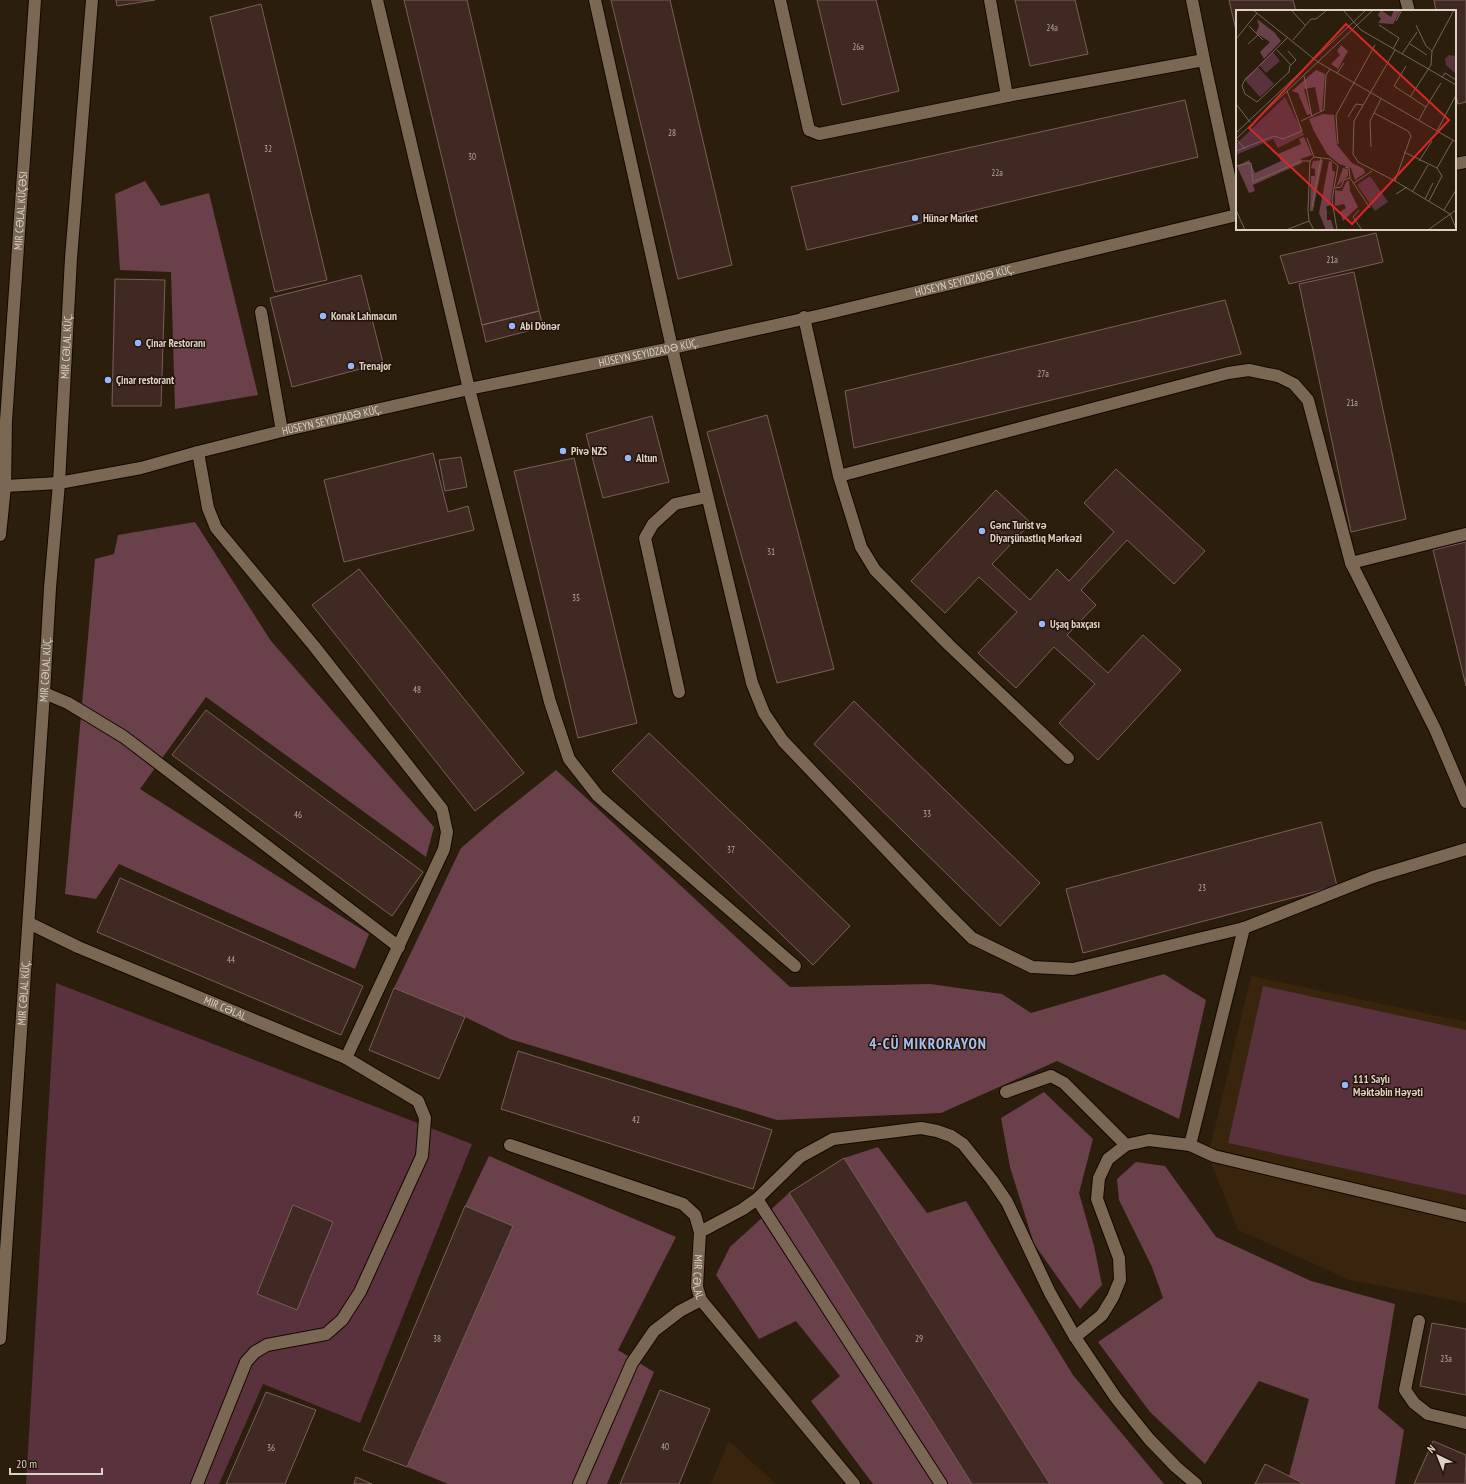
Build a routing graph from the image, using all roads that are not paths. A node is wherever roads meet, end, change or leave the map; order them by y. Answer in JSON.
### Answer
{"nodes":[{"id":1,"x":35,"y":0,"type":"edge"},
{"id":2,"x":92,"y":0,"type":"edge"},
{"id":3,"x":377,"y":0,"type":"edge"},
{"id":4,"x":595,"y":0,"type":"edge"},
{"id":5,"x":780,"y":0,"type":"edge"},
{"id":6,"x":990,"y":0,"type":"edge"},
{"id":7,"x":1192,"y":0,"type":"edge"},
{"id":8,"x":1406,"y":0,"type":"edge"},
{"id":9,"x":1409,"y":10,"type":"edge"},
{"id":10,"x":1204,"y":60,"type":"junction"},
{"id":11,"x":1007,"y":96,"type":"junction"},
{"id":12,"x":1466,"y":162,"type":"edge"},
{"id":13,"x":1456,"y":164,"type":"edge"},
{"id":14,"x":1236,"y":209,"type":"edge"},
{"id":15,"x":1236,"y":214,"type":"edge"},
{"id":16,"x":261,"y":312,"type":"dead end"},
{"id":17,"x":804,"y":317,"type":"junction"},
{"id":18,"x":672,"y":348,"type":"junction"},
{"id":19,"x":469,"y":389,"type":"junction"},
{"id":20,"x":282,"y":431,"type":"junction"},
{"id":21,"x":198,"y":452,"type":"junction"},
{"id":22,"x":839,"y":476,"type":"junction"},
{"id":23,"x":59,"y":483,"type":"junction"},
{"id":24,"x":2,"y":486,"type":"edge"},
{"id":25,"x":708,"y":497,"type":"junction"},
{"id":26,"x":1466,"y":534,"type":"edge"},
{"id":27,"x":0,"y":535,"type":"edge"},
{"id":28,"x":1351,"y":563,"type":"junction"},
{"id":29,"x":679,"y":692,"type":"dead end"},
{"id":30,"x":44,"y":693,"type":"junction"},
{"id":31,"x":1068,"y":758,"type":"dead end"},
{"id":32,"x":1466,"y":802,"type":"edge"},
{"id":33,"x":1466,"y":849,"type":"edge"},
{"id":34,"x":29,"y":923,"type":"junction"},
{"id":35,"x":1244,"y":928,"type":"junction"},
{"id":36,"x":399,"y":947,"type":"junction"},
{"id":37,"x":795,"y":966,"type":"dead end"},
{"id":38,"x":346,"y":1058,"type":"junction"},
{"id":39,"x":1006,"y":1092,"type":"dead end"},
{"id":40,"x":1126,"y":1144,"type":"junction"},
{"id":41,"x":510,"y":1145,"type":"dead end"},
{"id":42,"x":1190,"y":1145,"type":"junction"},
{"id":43,"x":757,"y":1198,"type":"junction"},
{"id":44,"x":1466,"y":1216,"type":"edge"},
{"id":45,"x":700,"y":1232,"type":"junction"},
{"id":46,"x":702,"y":1300,"type":"junction"},
{"id":47,"x":1419,"y":1321,"type":"dead end"},
{"id":48,"x":1075,"y":1337,"type":"junction"},
{"id":49,"x":0,"y":1339,"type":"edge"},
{"id":50,"x":1466,"y":1423,"type":"edge"},
{"id":51,"x":197,"y":1484,"type":"edge"},
{"id":52,"x":579,"y":1484,"type":"edge"},
{"id":53,"x":854,"y":1484,"type":"edge"},
{"id":54,"x":941,"y":1484,"type":"edge"},
{"id":55,"x":1196,"y":1484,"type":"edge"}],
"edges":[{"from":1,"to":24,"type":"street","name":"MIR CƏLAL KÜÇƏSI"},
{"from":2,"to":23,"type":"street","name":"MIR CƏLAL KÜÇ."},
{"from":3,"to":19,"type":"street"},
{"from":4,"to":18,"type":"street"},
{"from":5,"to":11,"type":"street"},
{"from":6,"to":11,"type":"street"},
{"from":7,"to":10,"type":"street"},
{"from":8,"to":9,"type":"street"},
{"from":10,"to":11,"type":"street"},
{"from":10,"to":14,"type":"street"},
{"from":12,"to":13,"type":"street"},
{"from":15,"to":17,"type":"street","name":"HÜSEYN SEYIDZADƏ KÜÇ."},
{"from":16,"to":20,"type":"street"},
{"from":17,"to":18,"type":"street","name":"HÜSEYN SEYIDZADƏ KÜÇ."},
{"from":17,"to":22,"type":"street"},
{"from":18,"to":19,"type":"street","name":"HÜSEYN SEYIDZADƏ KÜÇ."},
{"from":18,"to":25,"type":"street"},
{"from":19,"to":20,"type":"street","name":"HÜSEYN SEYIDZADƏ KÜÇ."},
{"from":19,"to":37,"type":"street"},
{"from":20,"to":21,"type":"street","name":"HÜSEYN SEYIDZADƏ KÜÇ."},
{"from":21,"to":23,"type":"street","name":"HÜSEYN SEYIDZADƏ KÜÇ."},
{"from":21,"to":36,"type":"street"},
{"from":22,"to":28,"type":"street"},
{"from":22,"to":31,"type":"street"},
{"from":23,"to":24,"type":"street","name":"HÜSEYN SEYIDZADƏ KÜÇ."},
{"from":23,"to":30,"type":"street","name":"MIR CƏLAL KÜÇ."},
{"from":24,"to":27,"type":"street"},
{"from":25,"to":29,"type":"street"},
{"from":25,"to":35,"type":"street"},
{"from":26,"to":28,"type":"street"},
{"from":28,"to":32,"type":"street"},
{"from":30,"to":34,"type":"street","name":"MIR CƏLAL KÜÇ."},
{"from":30,"to":36,"type":"street"},
{"from":33,"to":35,"type":"street"},
{"from":34,"to":38,"type":"street","name":"MIR CƏLAL"},
{"from":34,"to":49,"type":"street","name":"MIR CƏLAL KÜÇ."},
{"from":35,"to":42,"type":"street"},
{"from":36,"to":38,"type":"street"},
{"from":38,"to":51,"type":"street","name":"MIR CƏLAL"},
{"from":39,"to":40,"type":"street"},
{"from":40,"to":42,"type":"street"},
{"from":40,"to":48,"type":"street"},
{"from":41,"to":45,"type":"street","name":"MIR CƏLAL"},
{"from":42,"to":44,"type":"street"},
{"from":43,"to":45,"type":"street"},
{"from":43,"to":48,"type":"street"},
{"from":43,"to":54,"type":"street"},
{"from":45,"to":46,"type":"street","name":"MIR CƏLAL"},
{"from":46,"to":52,"type":"street"},
{"from":46,"to":53,"type":"street","name":"MIR CƏLAL"},
{"from":47,"to":50,"type":"street"},
{"from":48,"to":55,"type":"street"}]}
